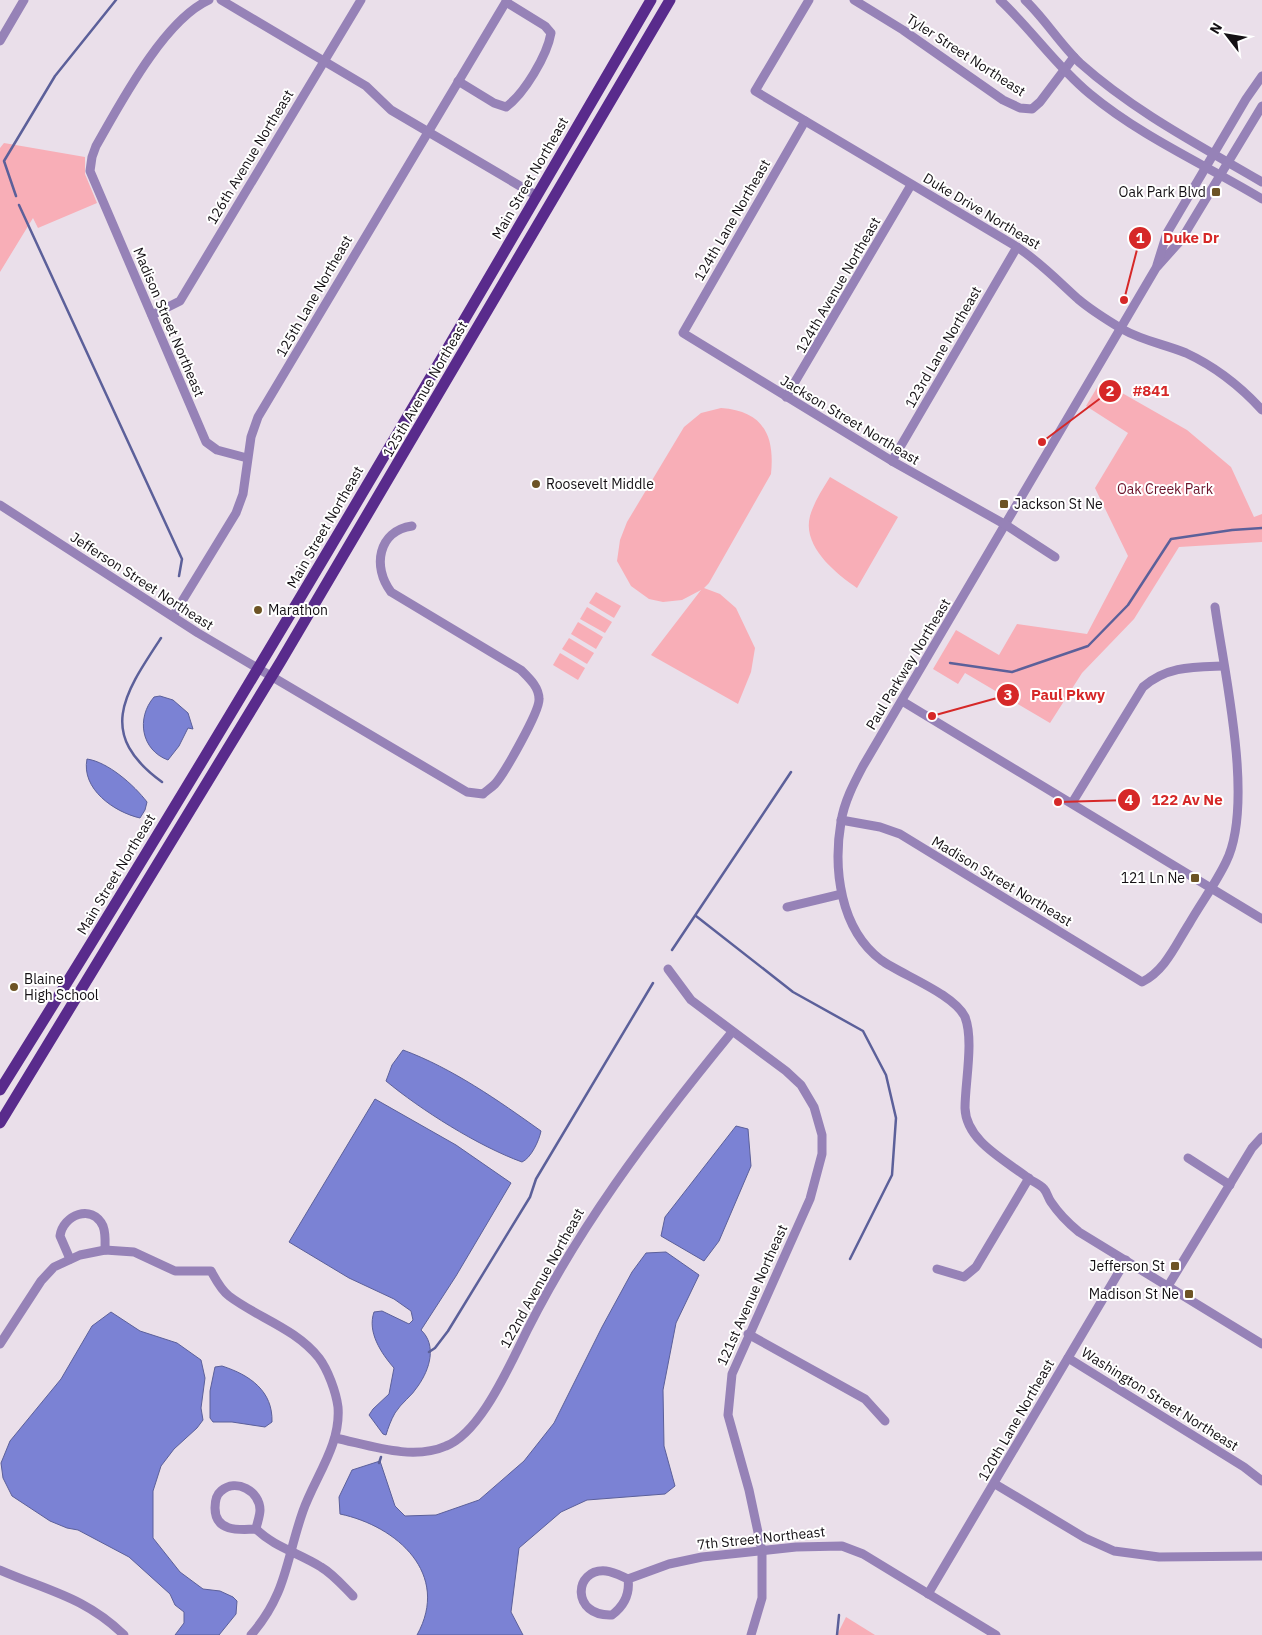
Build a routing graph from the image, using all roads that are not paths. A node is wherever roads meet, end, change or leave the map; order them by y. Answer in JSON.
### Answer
{"nodes":[{"id":1,"x":24,"y":0,"type":"edge"},
{"id":2,"x":209,"y":0,"type":"edge"},
{"id":3,"x":221,"y":0,"type":"edge"},
{"id":4,"x":361,"y":0,"type":"edge"},
{"id":5,"x":651,"y":0,"type":"edge"},
{"id":6,"x":670,"y":0,"type":"edge"},
{"id":7,"x":809,"y":0,"type":"edge"},
{"id":8,"x":854,"y":0,"type":"edge"},
{"id":9,"x":1000,"y":0,"type":"edge"},
{"id":10,"x":1025,"y":0,"type":"edge"},
{"id":11,"x":506,"y":1,"type":"edge"},
{"id":12,"x":0,"y":41,"type":"edge"},
{"id":13,"x":1074,"y":57,"type":"junction"},
{"id":14,"x":323,"y":61,"type":"junction"},
{"id":15,"x":1064,"y":69,"type":"junction"},
{"id":16,"x":1262,"y":76,"type":"edge"},
{"id":17,"x":458,"y":81,"type":"junction"},
{"id":18,"x":1262,"y":106,"type":"edge"},
{"id":19,"x":805,"y":122,"type":"junction"},
{"id":20,"x":427,"y":132,"type":"junction"},
{"id":21,"x":1214,"y":154,"type":"junction"},
{"id":22,"x":1228,"y":162,"type":"junction"},
{"id":23,"x":1205,"y":168,"type":"junction"},
{"id":24,"x":1219,"y":174,"type":"junction"},
{"id":25,"x":1262,"y":182,"type":"edge"},
{"id":26,"x":911,"y":185,"type":"junction"},
{"id":27,"x":537,"y":196,"type":"junction"},
{"id":28,"x":1262,"y":199,"type":"edge"},
{"id":29,"x":1017,"y":247,"type":"junction"},
{"id":30,"x":1156,"y":268,"type":"junction"},
{"id":31,"x":152,"y":315,"type":"junction"},
{"id":32,"x":1121,"y":328,"type":"junction"},
{"id":33,"x":684,"y":333,"type":"joint"},
{"id":34,"x":786,"y":397,"type":"junction"},
{"id":35,"x":1262,"y":410,"type":"edge"},
{"id":36,"x":247,"y":458,"type":"junction"},
{"id":37,"x":892,"y":461,"type":"junction"},
{"id":38,"x":0,"y":505,"type":"edge"},
{"id":39,"x":1006,"y":524,"type":"junction"},
{"id":40,"x":412,"y":526,"type":"dead end"},
{"id":41,"x":1055,"y":558,"type":"dead end"},
{"id":42,"x":1215,"y":607,"type":"dead end"},
{"id":43,"x":173,"y":616,"type":"junction"},
{"id":44,"x":1223,"y":666,"type":"junction"},
{"id":45,"x":258,"y":668,"type":"junction"},
{"id":46,"x":271,"y":677,"type":"junction"},
{"id":47,"x":902,"y":701,"type":"junction"},
{"id":48,"x":1072,"y":803,"type":"junction"},
{"id":49,"x":841,"y":820,"type":"junction"},
{"id":50,"x":1210,"y":888,"type":"junction"},
{"id":51,"x":841,"y":894,"type":"junction"},
{"id":52,"x":787,"y":907,"type":"dead end"},
{"id":53,"x":1262,"y":919,"type":"edge"},
{"id":54,"x":668,"y":968,"type":"dead end"},
{"id":55,"x":732,"y":1032,"type":"junction"},
{"id":56,"x":0,"y":1090,"type":"edge"},
{"id":57,"x":0,"y":1123,"type":"edge"},
{"id":58,"x":1262,"y":1137,"type":"edge"},
{"id":59,"x":1188,"y":1158,"type":"dead end"},
{"id":60,"x":1029,"y":1178,"type":"junction"},
{"id":61,"x":1230,"y":1185,"type":"junction"},
{"id":62,"x":105,"y":1250,"type":"junction"},
{"id":63,"x":70,"y":1259,"type":"junction"},
{"id":64,"x":1126,"y":1260,"type":"junction"},
{"id":65,"x":937,"y":1269,"type":"dead end"},
{"id":66,"x":1168,"y":1286,"type":"junction"},
{"id":67,"x":748,"y":1334,"type":"junction"},
{"id":68,"x":0,"y":1344,"type":"edge"},
{"id":69,"x":1262,"y":1344,"type":"edge"},
{"id":70,"x":1068,"y":1358,"type":"junction"},
{"id":71,"x":885,"y":1421,"type":"dead end"},
{"id":72,"x":335,"y":1438,"type":"junction"},
{"id":73,"x":1262,"y":1481,"type":"edge"},
{"id":74,"x":995,"y":1484,"type":"junction"},
{"id":75,"x":256,"y":1529,"type":"junction"},
{"id":76,"x":291,"y":1551,"type":"junction"},
{"id":77,"x":762,"y":1551,"type":"junction"},
{"id":78,"x":1262,"y":1556,"type":"edge"},
{"id":79,"x":0,"y":1570,"type":"edge"},
{"id":80,"x":628,"y":1579,"type":"junction"},
{"id":81,"x":928,"y":1594,"type":"junction"},
{"id":82,"x":353,"y":1596,"type":"dead end"},
{"id":83,"x":124,"y":1635,"type":"edge"},
{"id":84,"x":251,"y":1635,"type":"edge"},
{"id":85,"x":751,"y":1635,"type":"edge"},
{"id":86,"x":996,"y":1635,"type":"edge"}],
"edges":[{"from":1,"to":12,"type":"street"},
{"from":2,"to":31,"type":"street","name":"Madison Street Northeast"},
{"from":3,"to":14,"type":"street"},
{"from":4,"to":14,"type":"street","name":"126th Avenue Northeast"},
{"from":5,"to":27,"type":"main road","name":"Main Street Northeast"},
{"from":6,"to":46,"type":"main road","name":"125th Avenue Northeast"},
{"from":7,"to":19,"type":"street","name":"Duke Drive Northeast"},
{"from":8,"to":15,"type":"street","name":"Tyler Street Northeast"},
{"from":9,"to":15,"type":"street"},
{"from":10,"to":13,"type":"street"},
{"from":11,"to":17,"type":"street","name":"125th Lane Northeast"},
{"from":11,"to":17,"type":"street"},
{"from":13,"to":15,"type":"street","name":"Tyler Street Northeast"},
{"from":13,"to":21,"type":"street"},
{"from":14,"to":20,"type":"street"},
{"from":14,"to":31,"type":"street","name":"126th Avenue Northeast"},
{"from":15,"to":23,"type":"street"},
{"from":16,"to":21,"type":"street","name":"Paul Parkway Northeast"},
{"from":17,"to":20,"type":"street","name":"125th Lane Northeast"},
{"from":18,"to":22,"type":"street","name":"Paul Parkway Northeast"},
{"from":19,"to":26,"type":"street","name":"Duke Drive Northeast"},
{"from":19,"to":33,"type":"street","name":"124th Lane Northeast"},
{"from":20,"to":27,"type":"street"},
{"from":20,"to":36,"type":"street","name":"125th Lane Northeast"},
{"from":21,"to":22,"type":"street"},
{"from":21,"to":23,"type":"street","name":"Paul Parkway Northeast"},
{"from":22,"to":24,"type":"street","name":"Paul Parkway Northeast"},
{"from":22,"to":25,"type":"street"},
{"from":23,"to":24,"type":"street"},
{"from":23,"to":30,"type":"street","name":"Paul Parkway Northeast"},
{"from":24,"to":28,"type":"street"},
{"from":24,"to":30,"type":"street","name":"Paul Parkway Northeast"},
{"from":26,"to":29,"type":"street","name":"Duke Drive Northeast"},
{"from":26,"to":34,"type":"street","name":"124th Avenue Northeast"},
{"from":27,"to":45,"type":"main road","name":"Main Street Northeast"},
{"from":29,"to":32,"type":"street","name":"Duke Drive Northeast"},
{"from":29,"to":37,"type":"street","name":"123rd Lane Northeast"},
{"from":30,"to":32,"type":"street","name":"Paul Parkway Northeast"},
{"from":31,"to":36,"type":"street","name":"Madison Street Northeast"},
{"from":32,"to":35,"type":"street","name":"Duke Drive Northeast"},
{"from":32,"to":39,"type":"street","name":"Paul Parkway Northeast"},
{"from":33,"to":34,"type":"street","name":"Jackson Street Northeast"},
{"from":34,"to":37,"type":"street","name":"Jackson Street Northeast"},
{"from":36,"to":43,"type":"street","name":"125th Lane Northeast"},
{"from":37,"to":39,"type":"street","name":"Jackson Street Northeast"},
{"from":38,"to":43,"type":"street","name":"Jefferson Street Northeast"},
{"from":39,"to":41,"type":"street"},
{"from":39,"to":47,"type":"street","name":"Paul Parkway Northeast"},
{"from":40,"to":46,"type":"street","name":"Jefferson Street Northeast"},
{"from":42,"to":44,"type":"street"},
{"from":43,"to":45,"type":"street","name":"Jefferson Street Northeast"},
{"from":44,"to":48,"type":"street"},
{"from":44,"to":50,"type":"street"},
{"from":45,"to":46,"type":"street","name":"Jefferson Street Northeast"},
{"from":45,"to":56,"type":"main road","name":"Main Street Northeast"},
{"from":46,"to":57,"type":"main road"},
{"from":47,"to":48,"type":"street"},
{"from":47,"to":49,"type":"street","name":"Paul Parkway Northeast"},
{"from":48,"to":50,"type":"street"},
{"from":49,"to":50,"type":"street","name":"Madison Street Northeast"},
{"from":49,"to":51,"type":"street"},
{"from":50,"to":53,"type":"street"},
{"from":51,"to":52,"type":"street"},
{"from":51,"to":60,"type":"street"},
{"from":54,"to":55,"type":"street"},
{"from":55,"to":67,"type":"street","name":"121st Avenue Northeast"},
{"from":55,"to":72,"type":"street","name":"122nd Avenue Northeast"},
{"from":58,"to":61,"type":"street"},
{"from":59,"to":61,"type":"street"},
{"from":60,"to":64,"type":"street"},
{"from":60,"to":65,"type":"street"},
{"from":61,"to":66,"type":"street"},
{"from":62,"to":63,"type":"street"},
{"from":62,"to":63,"type":"street"},
{"from":62,"to":72,"type":"street"},
{"from":63,"to":68,"type":"street"},
{"from":64,"to":66,"type":"street"},
{"from":64,"to":70,"type":"street","name":"120th Lane Northeast"},
{"from":66,"to":69,"type":"street"},
{"from":67,"to":71,"type":"street"},
{"from":67,"to":77,"type":"street","name":"121st Avenue Northeast"},
{"from":70,"to":73,"type":"street","name":"Washington Street Northeast"},
{"from":70,"to":74,"type":"street","name":"120th Lane Northeast"},
{"from":72,"to":76,"type":"street"},
{"from":74,"to":78,"type":"street"},
{"from":74,"to":81,"type":"street","name":"120th Lane Northeast"},
{"from":75,"to":75,"type":"street"},
{"from":75,"to":76,"type":"street"},
{"from":76,"to":82,"type":"street"},
{"from":76,"to":84,"type":"street"},
{"from":77,"to":80,"type":"street","name":"7th Street Northeast"},
{"from":77,"to":81,"type":"street","name":"7th Street Northeast"},
{"from":77,"to":85,"type":"street","name":"121st Avenue Northeast"},
{"from":79,"to":83,"type":"street"},
{"from":80,"to":80,"type":"street"},
{"from":81,"to":86,"type":"street","name":"7th Street Northeast"}]}
